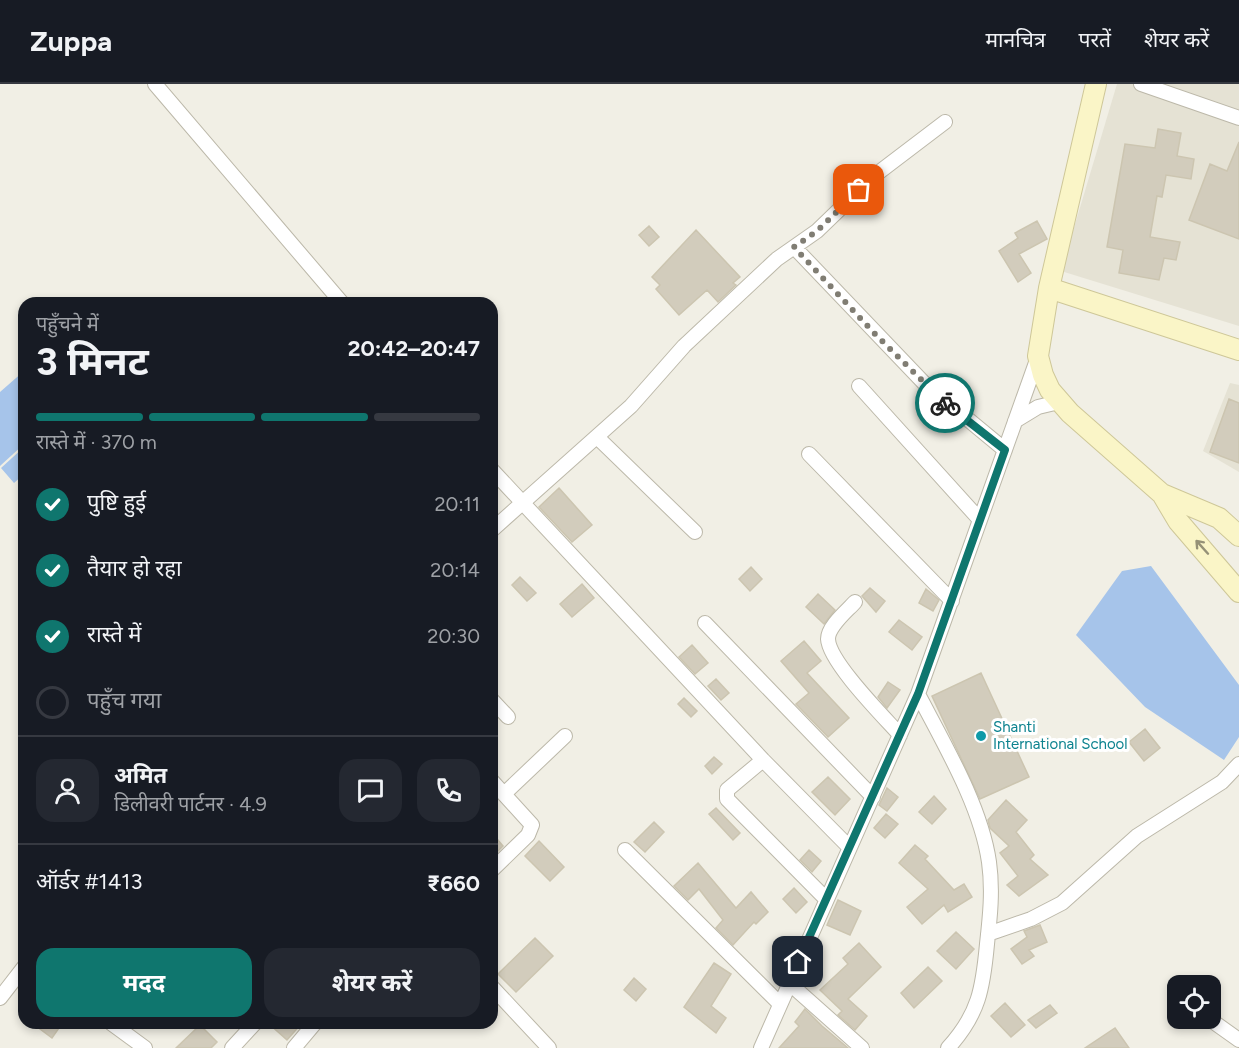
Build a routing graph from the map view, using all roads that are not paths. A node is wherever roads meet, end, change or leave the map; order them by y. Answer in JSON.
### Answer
{"nodes":[{"id":1,"x":155,"y":84,"type":"edge"},
{"id":2,"x":1096,"y":84,"type":"edge"},
{"id":3,"x":1141,"y":84,"type":"edge"},
{"id":4,"x":1239,"y":118,"type":"edge"},
{"id":5,"x":945,"y":122,"type":"dead end"},
{"id":6,"x":794,"y":247,"type":"junction"},
{"id":7,"x":1049,"y":288,"type":"junction"},
{"id":8,"x":337,"y":297,"type":"edge"},
{"id":9,"x":1239,"y":350,"type":"edge"},
{"id":10,"x":1038,"y":356,"type":"junction"},
{"id":11,"x":859,"y":386,"type":"dead end"},
{"id":12,"x":1059,"y":402,"type":"junction"},
{"id":13,"x":1015,"y":421,"type":"junction"},
{"id":14,"x":597,"y":437,"type":"junction"},
{"id":15,"x":1005,"y":450,"type":"junction"},
{"id":16,"x":808,"y":454,"type":"dead end"},
{"id":17,"x":498,"y":477,"type":"edge"},
{"id":18,"x":1162,"y":494,"type":"junction"},
{"id":19,"x":521,"y":502,"type":"junction"},
{"id":20,"x":980,"y":520,"type":"junction"},
{"id":21,"x":498,"y":524,"type":"edge"},
{"id":22,"x":695,"y":532,"type":"dead end"},
{"id":23,"x":1239,"y":536,"type":"edge"},
{"id":24,"x":1239,"y":592,"type":"edge"},
{"id":25,"x":952,"y":601,"type":"junction"},
{"id":26,"x":855,"y":602,"type":"dead end"},
{"id":27,"x":705,"y":623,"type":"dead end"},
{"id":28,"x":918,"y":694,"type":"junction"},
{"id":29,"x":498,"y":706,"type":"edge"},
{"id":30,"x":508,"y":717,"type":"dead end"},
{"id":31,"x":900,"y":735,"type":"junction"},
{"id":32,"x":565,"y":736,"type":"dead end"},
{"id":33,"x":763,"y":760,"type":"junction"},
{"id":34,"x":1239,"y":764,"type":"edge"},
{"id":35,"x":498,"y":788,"type":"edge"},
{"id":36,"x":504,"y":794,"type":"junction"},
{"id":37,"x":873,"y":796,"type":"junction"},
{"id":38,"x":849,"y":847,"type":"junction"},
{"id":39,"x":625,"y":850,"type":"dead end"},
{"id":40,"x":498,"y":864,"type":"edge"},
{"id":41,"x":826,"y":899,"type":"junction"},
{"id":42,"x":988,"y":934,"type":"junction"},
{"id":43,"x":18,"y":976,"type":"edge"},
{"id":44,"x":789,"y":983,"type":"junction"},
{"id":45,"x":498,"y":993,"type":"edge"},
{"id":46,"x":0,"y":998,"type":"edge"},
{"id":47,"x":780,"y":1004,"type":"junction"},
{"id":48,"x":1221,"y":1027,"type":"edge"},
{"id":49,"x":119,"y":1029,"type":"edge"},
{"id":50,"x":249,"y":1029,"type":"edge"},
{"id":51,"x":310,"y":1029,"type":"edge"},
{"id":52,"x":1239,"y":1040,"type":"edge"},
{"id":53,"x":145,"y":1048,"type":"edge"},
{"id":54,"x":232,"y":1048,"type":"edge"},
{"id":55,"x":294,"y":1048,"type":"edge"},
{"id":56,"x":549,"y":1048,"type":"edge"},
{"id":57,"x":761,"y":1048,"type":"edge"},
{"id":58,"x":862,"y":1048,"type":"edge"},
{"id":59,"x":948,"y":1048,"type":"edge"}],
"edges":[{"from":1,"to":8,"type":"street"},
{"from":2,"to":7,"type":"main road"},
{"from":3,"to":4,"type":"street"},
{"from":5,"to":6,"type":"street"},
{"from":6,"to":14,"type":"street"},
{"from":6,"to":15,"type":"street"},
{"from":7,"to":9,"type":"main road"},
{"from":7,"to":10,"type":"main road"},
{"from":10,"to":12,"type":"main road"},
{"from":10,"to":13,"type":"street"},
{"from":11,"to":20,"type":"street"},
{"from":12,"to":13,"type":"street"},
{"from":12,"to":18,"type":"main road"},
{"from":13,"to":15,"type":"street"},
{"from":14,"to":19,"type":"street"},
{"from":14,"to":22,"type":"street"},
{"from":15,"to":20,"type":"street"},
{"from":16,"to":25,"type":"street"},
{"from":17,"to":19,"type":"street"},
{"from":18,"to":23,"type":"main road"},
{"from":24,"to":18,"type":"main road","one_way":true},
{"from":19,"to":21,"type":"street"},
{"from":19,"to":33,"type":"street"},
{"from":20,"to":25,"type":"street"},
{"from":25,"to":28,"type":"street"},
{"from":26,"to":31,"type":"street"},
{"from":27,"to":37,"type":"street"},
{"from":28,"to":31,"type":"street"},
{"from":28,"to":42,"type":"street"},
{"from":29,"to":30,"type":"street"},
{"from":31,"to":37,"type":"street"},
{"from":32,"to":36,"type":"street"},
{"from":33,"to":38,"type":"street"},
{"from":33,"to":41,"type":"street"},
{"from":34,"to":42,"type":"street"},
{"from":35,"to":36,"type":"street"},
{"from":36,"to":40,"type":"street"},
{"from":37,"to":38,"type":"street"},
{"from":38,"to":41,"type":"street"},
{"from":39,"to":47,"type":"street"},
{"from":41,"to":44,"type":"street"},
{"from":42,"to":59,"type":"street"},
{"from":43,"to":46,"type":"street"},
{"from":44,"to":47,"type":"street"},
{"from":44,"to":58,"type":"street"},
{"from":45,"to":56,"type":"street"},
{"from":47,"to":57,"type":"street"},
{"from":48,"to":52,"type":"street"},
{"from":49,"to":53,"type":"street"},
{"from":50,"to":54,"type":"street"},
{"from":51,"to":55,"type":"street"}]}
